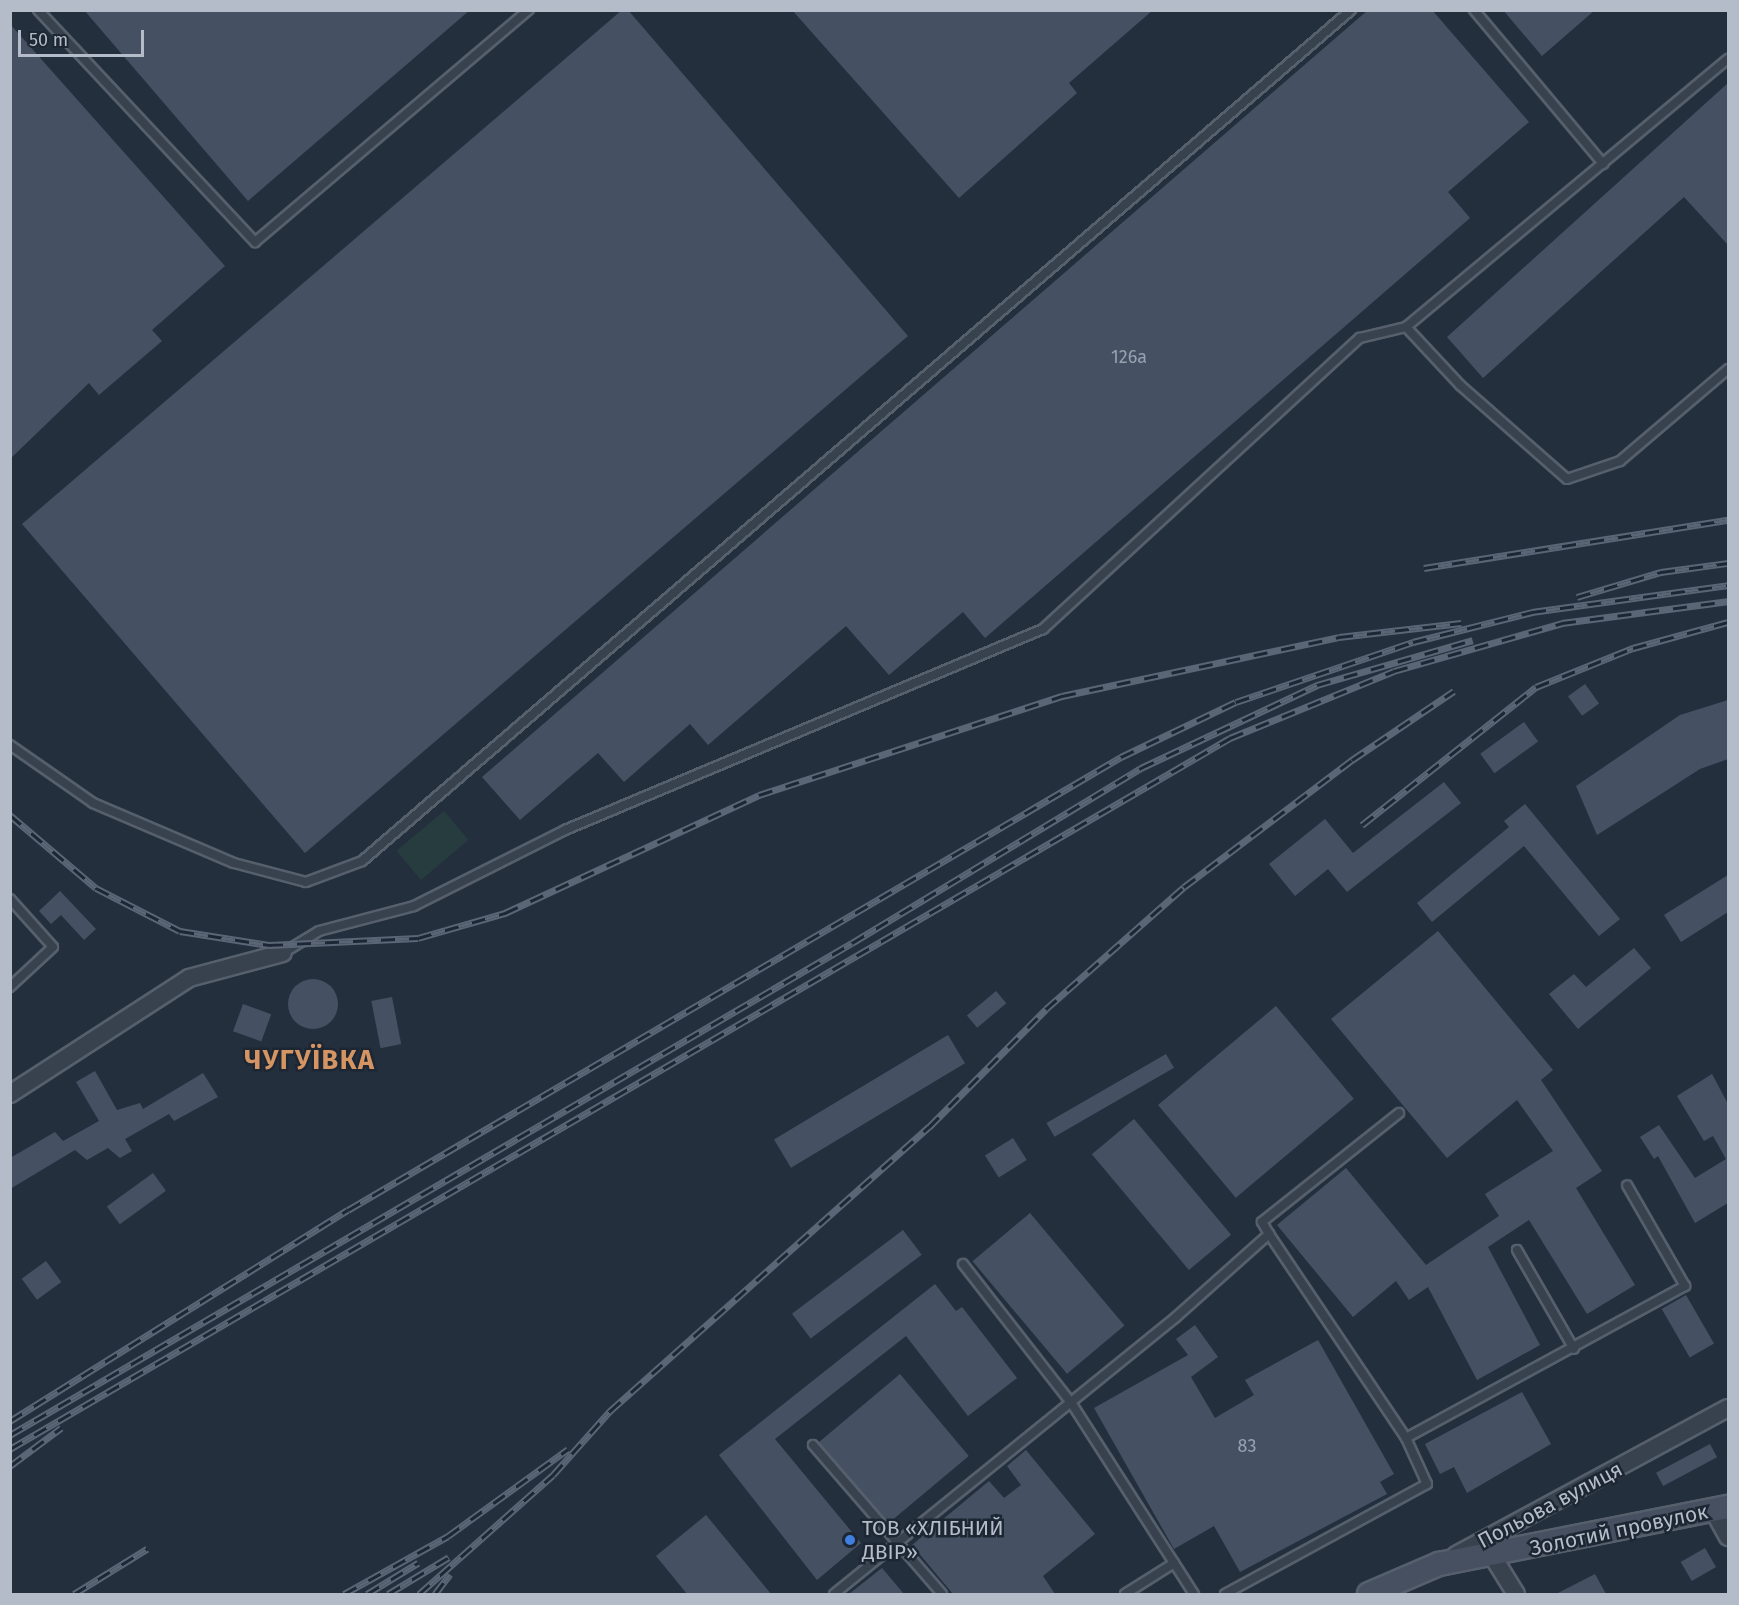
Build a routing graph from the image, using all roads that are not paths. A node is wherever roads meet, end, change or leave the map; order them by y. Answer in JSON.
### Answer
{"nodes":[{"id":1,"x":38,"y":10,"type":"edge"},
{"id":2,"x":529,"y":10,"type":"edge"},
{"id":3,"x":1351,"y":10,"type":"edge"},
{"id":4,"x":1474,"y":10,"type":"edge"},
{"id":5,"x":1728,"y":59,"type":"edge"},
{"id":6,"x":1603,"y":164,"type":"junction"},
{"id":7,"x":1406,"y":327,"type":"junction"},
{"id":8,"x":1728,"y":369,"type":"edge"},
{"id":9,"x":10,"y":745,"type":"edge"},
{"id":10,"x":10,"y":899,"type":"edge"},
{"id":11,"x":283,"y":952,"type":"joint"},
{"id":12,"x":10,"y":987,"type":"edge"},
{"id":13,"x":10,"y":1094,"type":"edge"},
{"id":14,"x":1399,"y":1113,"type":"dead end"},
{"id":15,"x":1626,"y":1185,"type":"dead end"},
{"id":16,"x":1269,"y":1234,"type":"junction"},
{"id":17,"x":1517,"y":1250,"type":"dead end"},
{"id":18,"x":963,"y":1264,"type":"dead end"},
{"id":19,"x":1575,"y":1349,"type":"junction"},
{"id":20,"x":1072,"y":1404,"type":"junction"},
{"id":21,"x":1728,"y":1408,"type":"edge"},
{"id":22,"x":1406,"y":1438,"type":"junction"},
{"id":23,"x":813,"y":1444,"type":"dead end"},
{"id":24,"x":1721,"y":1508,"type":"edge"},
{"id":25,"x":1728,"y":1537,"type":"edge"},
{"id":26,"x":897,"y":1545,"type":"junction"},
{"id":27,"x":1493,"y":1557,"type":"junction"},
{"id":28,"x":1174,"y":1563,"type":"junction"},
{"id":29,"x":1439,"y":1564,"type":"junction"},
{"id":30,"x":834,"y":1594,"type":"edge"},
{"id":31,"x":942,"y":1594,"type":"edge"},
{"id":32,"x":1125,"y":1594,"type":"edge"},
{"id":33,"x":1194,"y":1594,"type":"edge"},
{"id":34,"x":1225,"y":1594,"type":"edge"},
{"id":35,"x":1369,"y":1594,"type":"edge"},
{"id":36,"x":1516,"y":1594,"type":"edge"}],
"edges":[{"from":1,"to":2,"type":"lane"},
{"from":3,"to":9,"type":"lane"},
{"from":4,"to":6,"type":"lane"},
{"from":5,"to":6,"type":"lane"},
{"from":6,"to":7,"type":"lane"},
{"from":7,"to":8,"type":"lane"},
{"from":7,"to":11,"type":"lane"},
{"from":10,"to":12,"type":"lane"},
{"from":11,"to":13,"type":"street"},
{"from":14,"to":16,"type":"lane"},
{"from":15,"to":19,"type":"lane"},
{"from":16,"to":20,"type":"lane"},
{"from":16,"to":22,"type":"lane"},
{"from":17,"to":19,"type":"lane"},
{"from":18,"to":20,"type":"lane"},
{"from":19,"to":22,"type":"lane"},
{"from":20,"to":26,"type":"lane"},
{"from":20,"to":28,"type":"lane"},
{"from":21,"to":29,"type":"street","name":"Польова вулиця"},
{"from":22,"to":34,"type":"lane"},
{"from":23,"to":26,"type":"lane"},
{"from":24,"to":25,"type":"street"},
{"from":24,"to":27,"type":"main road","name":"Золотий провулок"},
{"from":26,"to":30,"type":"lane"},
{"from":26,"to":31,"type":"lane"},
{"from":27,"to":29,"type":"main road","name":"Золотий провулок"},
{"from":27,"to":36,"type":"street"},
{"from":28,"to":32,"type":"lane"},
{"from":28,"to":33,"type":"lane"},
{"from":29,"to":35,"type":"main road","name":"Польова вулиця"}]}
